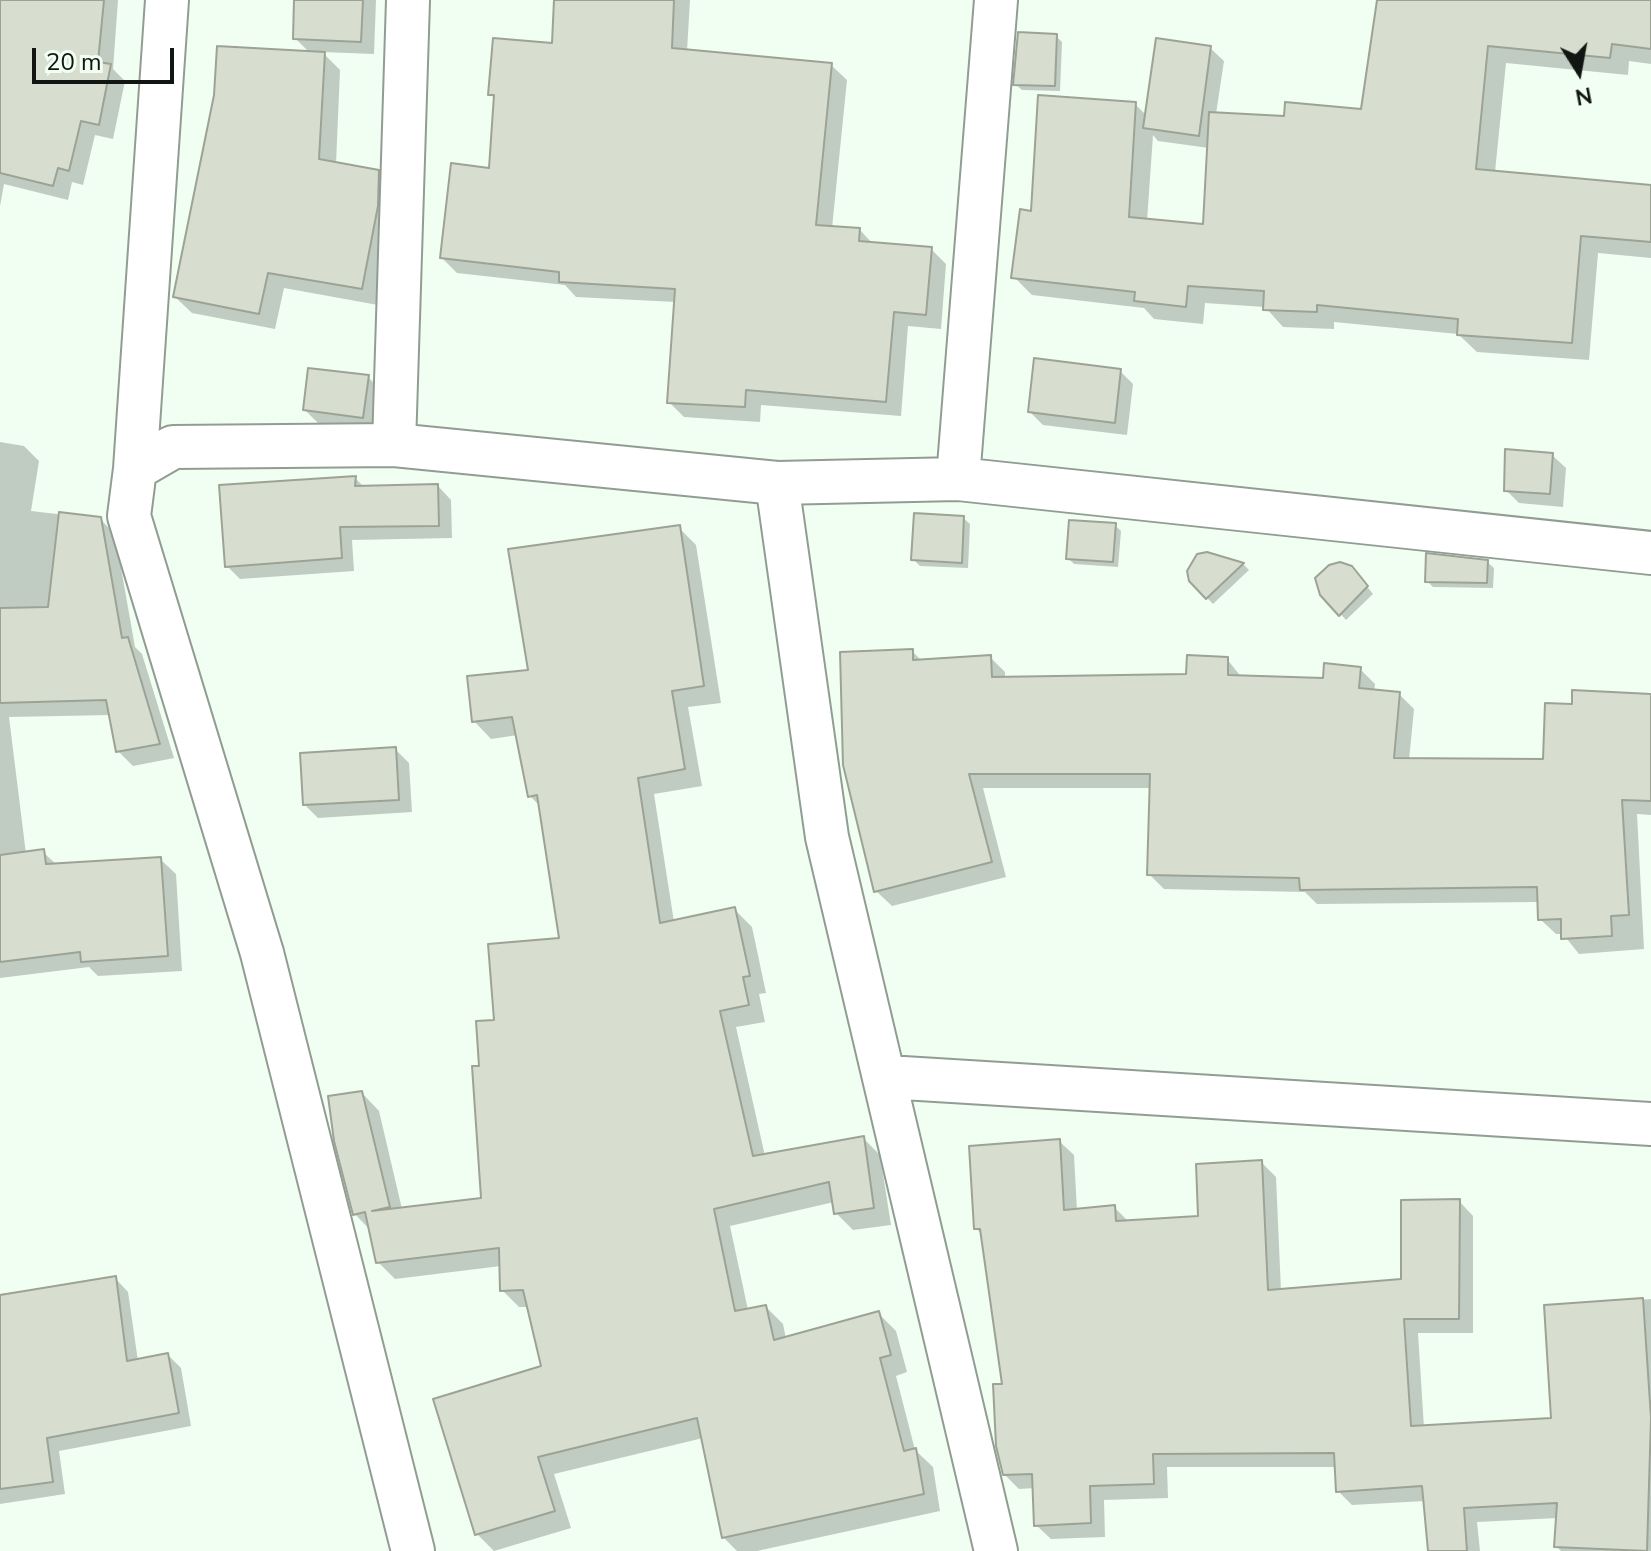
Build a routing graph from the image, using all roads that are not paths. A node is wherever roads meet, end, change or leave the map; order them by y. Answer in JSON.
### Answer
{"nodes":[{"id":1,"x":167,"y":0,"type":"edge"},
{"id":2,"x":408,"y":0,"type":"edge"},
{"id":3,"x":996,"y":0,"type":"edge"},
{"id":4,"x":394,"y":445,"type":"junction"},
{"id":5,"x":135,"y":469,"type":"junction"},
{"id":6,"x":958,"y":479,"type":"junction"},
{"id":7,"x":777,"y":483,"type":"junction"},
{"id":8,"x":1651,"y":553,"type":"edge"},
{"id":9,"x":887,"y":1077,"type":"junction"},
{"id":10,"x":1651,"y":1124,"type":"edge"},
{"id":11,"x":413,"y":1551,"type":"edge"},
{"id":12,"x":996,"y":1551,"type":"edge"}],
"edges":[{"from":1,"to":5,"type":"street"},
{"from":2,"to":4,"type":"street"},
{"from":3,"to":6,"type":"street"},
{"from":4,"to":5,"type":"street"},
{"from":4,"to":7,"type":"street"},
{"from":5,"to":11,"type":"street"},
{"from":6,"to":7,"type":"street"},
{"from":6,"to":8,"type":"street"},
{"from":7,"to":9,"type":"street"},
{"from":9,"to":10,"type":"street"},
{"from":9,"to":12,"type":"street"}]}
